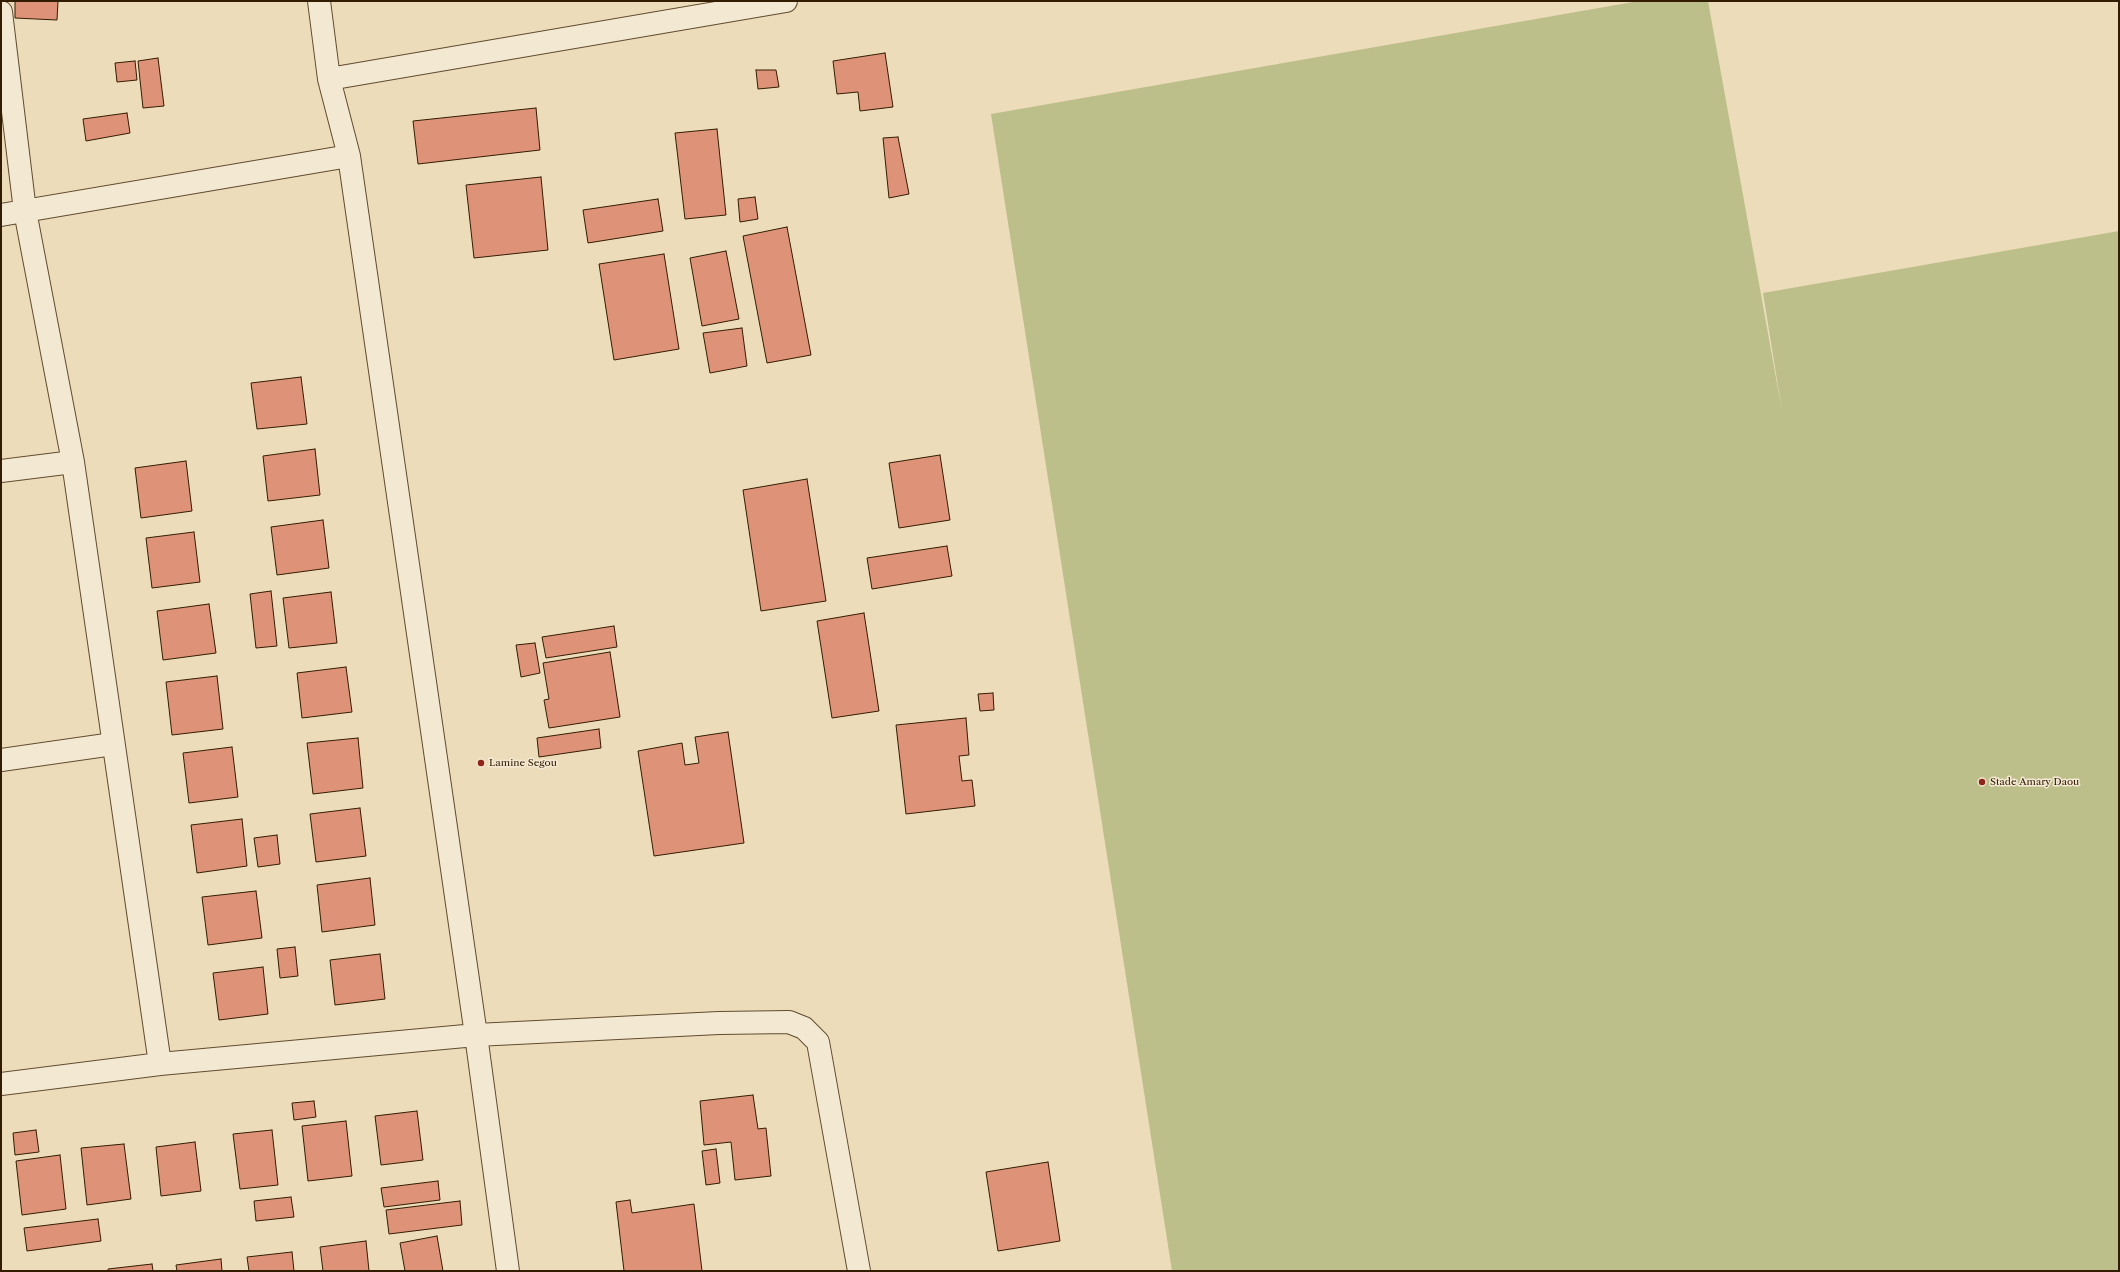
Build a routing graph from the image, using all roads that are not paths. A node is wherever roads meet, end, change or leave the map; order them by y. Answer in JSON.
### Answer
{"nodes":[{"id":1,"x":319,"y":1,"type":"edge"},
{"id":2,"x":786,"y":1,"type":"edge"},
{"id":3,"x":1,"y":12,"type":"edge"},
{"id":4,"x":329,"y":80,"type":"junction"},
{"id":5,"x":349,"y":156,"type":"junction"},
{"id":6,"x":25,"y":211,"type":"junction"},
{"id":7,"x":1,"y":215,"type":"edge"},
{"id":8,"x":73,"y":462,"type":"junction"},
{"id":9,"x":1,"y":471,"type":"edge"},
{"id":10,"x":113,"y":744,"type":"junction"},
{"id":11,"x":1,"y":760,"type":"edge"},
{"id":12,"x":476,"y":1035,"type":"junction"},
{"id":13,"x":160,"y":1064,"type":"junction"},
{"id":14,"x":1,"y":1084,"type":"edge"},
{"id":15,"x":508,"y":1271,"type":"edge"},
{"id":16,"x":859,"y":1271,"type":"edge"}],
"edges":[{"from":1,"to":4,"type":"street"},
{"from":2,"to":4,"type":"street"},
{"from":3,"to":6,"type":"street"},
{"from":4,"to":5,"type":"street"},
{"from":5,"to":6,"type":"street"},
{"from":5,"to":12,"type":"street"},
{"from":6,"to":7,"type":"street"},
{"from":6,"to":8,"type":"street"},
{"from":8,"to":9,"type":"street"},
{"from":8,"to":10,"type":"street"},
{"from":10,"to":11,"type":"street"},
{"from":10,"to":13,"type":"street"},
{"from":12,"to":13,"type":"street"},
{"from":12,"to":15,"type":"street"},
{"from":12,"to":16,"type":"street"},
{"from":13,"to":14,"type":"street"}]}
